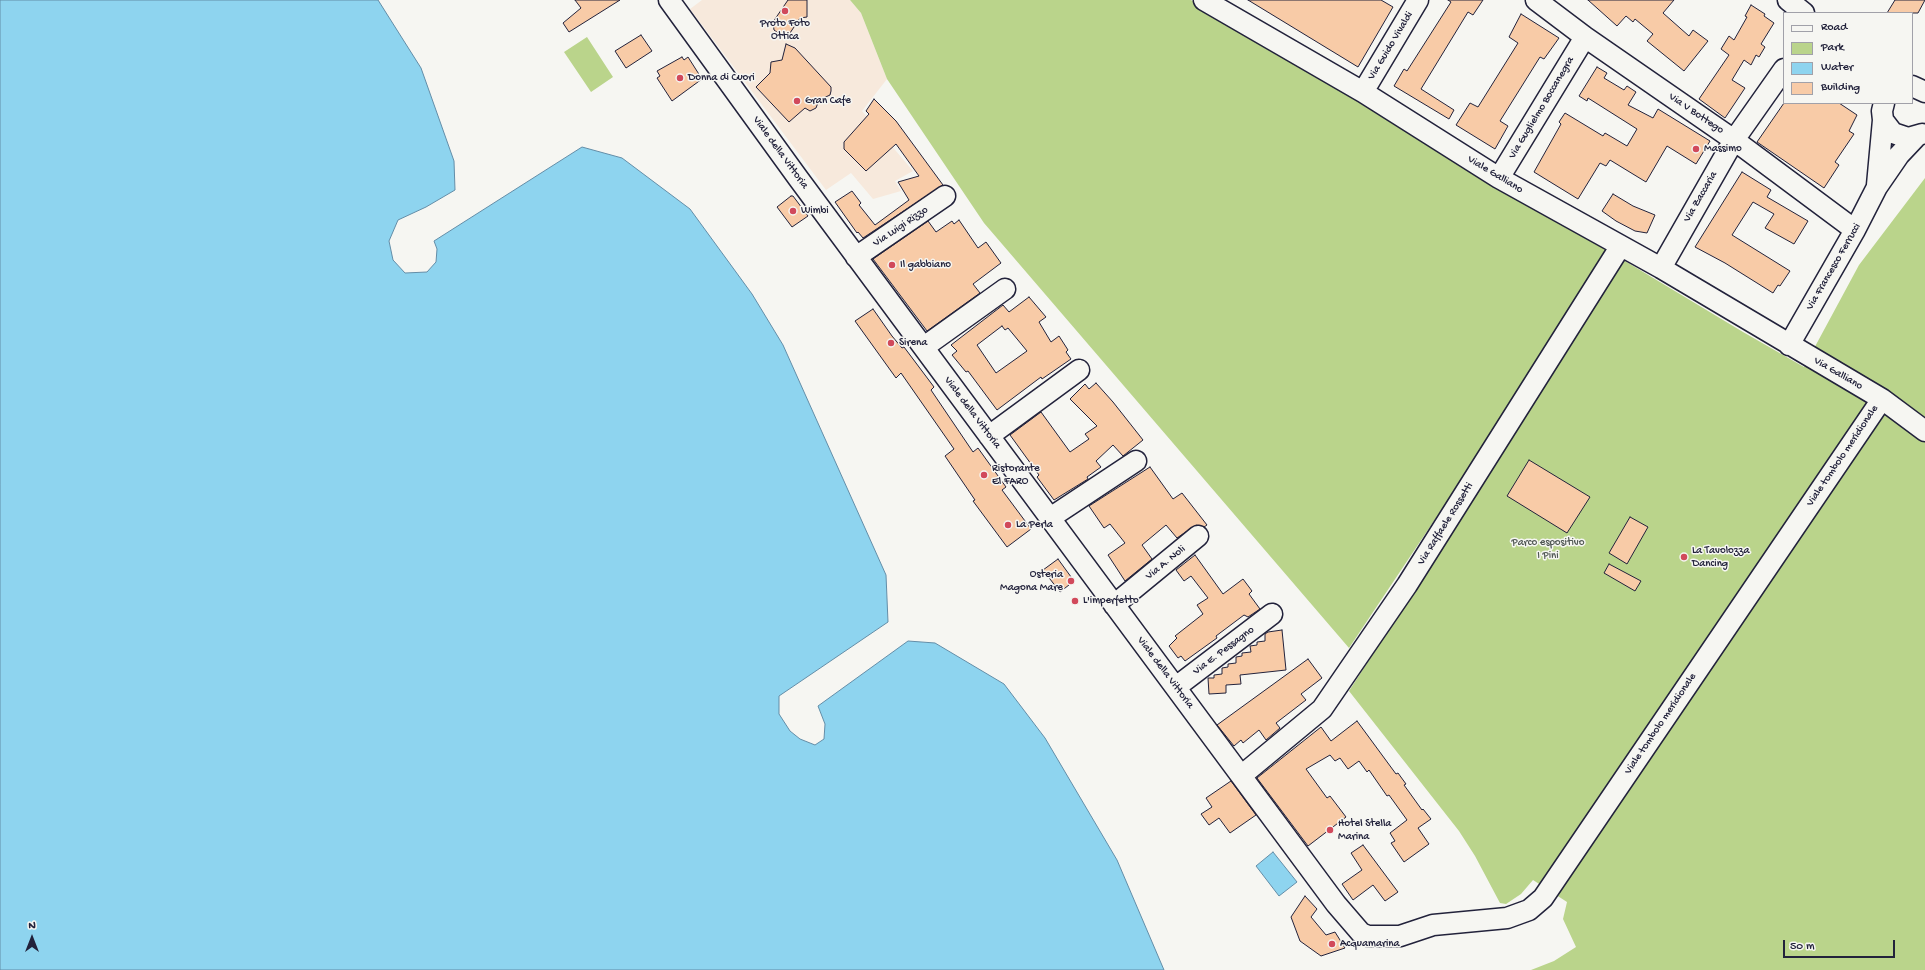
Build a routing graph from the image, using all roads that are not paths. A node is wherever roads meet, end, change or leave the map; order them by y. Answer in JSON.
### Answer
{"nodes":[{"id":1,"x":669,"y":0,"type":"edge"},
{"id":2,"x":1204,"y":0,"type":"edge"},
{"id":3,"x":1418,"y":0,"type":"edge"},
{"id":4,"x":1536,"y":0,"type":"edge"},
{"id":5,"x":1788,"y":0,"type":"edge"},
{"id":6,"x":1803,"y":12,"type":"edge"},
{"id":7,"x":1585,"y":37,"type":"junction"},
{"id":8,"x":1783,"y":70,"type":"edge"},
{"id":9,"x":1913,"y":86,"type":"edge"},
{"id":10,"x":1363,"y":92,"type":"junction"},
{"id":11,"x":1925,"y":92,"type":"edge"},
{"id":12,"x":1882,"y":109,"type":"edge"},
{"id":13,"x":1920,"y":134,"type":"edge"},
{"id":14,"x":1734,"y":140,"type":"junction"},
{"id":15,"x":1499,"y":178,"type":"junction"},
{"id":16,"x":1877,"y":187,"type":"junction"},
{"id":17,"x":946,"y":196,"type":"dead end"},
{"id":18,"x":1855,"y":230,"type":"junction"},
{"id":19,"x":1620,"y":247,"type":"junction"},
{"id":20,"x":856,"y":257,"type":"junction"},
{"id":21,"x":1661,"y":268,"type":"junction"},
{"id":22,"x":1005,"y":289,"type":"dead end"},
{"id":23,"x":1789,"y":345,"type":"junction"},
{"id":24,"x":924,"y":348,"type":"junction"},
{"id":25,"x":1078,"y":370,"type":"dead end"},
{"id":26,"x":1882,"y":399,"type":"junction"},
{"id":27,"x":1925,"y":431,"type":"edge"},
{"id":28,"x":989,"y":436,"type":"junction"},
{"id":29,"x":1136,"y":461,"type":"dead end"},
{"id":30,"x":1050,"y":518,"type":"junction"},
{"id":31,"x":1198,"y":536,"type":"dead end"},
{"id":32,"x":1114,"y":605,"type":"junction"},
{"id":33,"x":1272,"y":614,"type":"dead end"},
{"id":34,"x":1176,"y":687,"type":"junction"},
{"id":35,"x":1241,"y":776,"type":"junction"},
{"id":36,"x":1368,"y":936,"type":"joint"}],
"edges":[{"from":1,"to":20,"type":"street","name":"Viale della Vittoria"},
{"from":2,"to":10,"type":"street","name":"Viale Galliano"},
{"from":3,"to":10,"type":"street","name":"Via Guido Vivaldi"},
{"from":4,"to":7,"type":"street","name":"Via V Bottego"},
{"from":5,"to":6,"type":"street"},
{"from":7,"to":14,"type":"street","name":"Via V Bottego"},
{"from":7,"to":15,"type":"street","name":"Via Guglielmo Boccanegra"},
{"from":8,"to":14,"type":"street","name":"Via Zaccaria"},
{"from":9,"to":11,"type":"street"},
{"from":10,"to":15,"type":"street","name":"Viale Galliano"},
{"from":12,"to":13,"type":"street"},
{"from":12,"to":16,"type":"street","name":"Via Francesco Ferrucci"},
{"from":13,"to":16,"type":"street","name":"Via Francesco Ferrucci"},
{"from":14,"to":18,"type":"street","name":"Via V Bottego"},
{"from":14,"to":21,"type":"street","name":"Via Zaccaria"},
{"from":15,"to":19,"type":"street","name":"Viale Galliano"},
{"from":16,"to":18,"type":"street","name":"Via Francesco Ferrucci"},
{"from":17,"to":20,"type":"street","name":"Via Luigi Rizzo"},
{"from":18,"to":23,"type":"street","name":"Via Francesco Ferrucci"},
{"from":19,"to":21,"type":"street","name":"Viale Galliano"},
{"from":19,"to":35,"type":"street","name":"Via Raffaele Rossetti"},
{"from":20,"to":24,"type":"street","name":"Viale della Vittoria"},
{"from":21,"to":23,"type":"street","name":"Viale Galliano"},
{"from":22,"to":24,"type":"street"},
{"from":23,"to":26,"type":"street","name":"Via Galliano"},
{"from":24,"to":28,"type":"street","name":"Viale della Vittoria"},
{"from":25,"to":28,"type":"street"},
{"from":26,"to":27,"type":"street","name":"Via Galliano"},
{"from":26,"to":36,"type":"street","name":"Viale tombolo meridionale"},
{"from":28,"to":30,"type":"street","name":"Viale della Vittoria"},
{"from":29,"to":30,"type":"street"},
{"from":30,"to":32,"type":"street","name":"Viale della Vittoria"},
{"from":31,"to":32,"type":"street","name":"Via A. Noli"},
{"from":32,"to":34,"type":"street","name":"Viale della Vittoria"},
{"from":33,"to":34,"type":"street","name":"Via E. Pessagno"},
{"from":34,"to":35,"type":"street","name":"Viale della Vittoria"},
{"from":35,"to":36,"type":"street","name":"Viale della Vittoria"}]}
